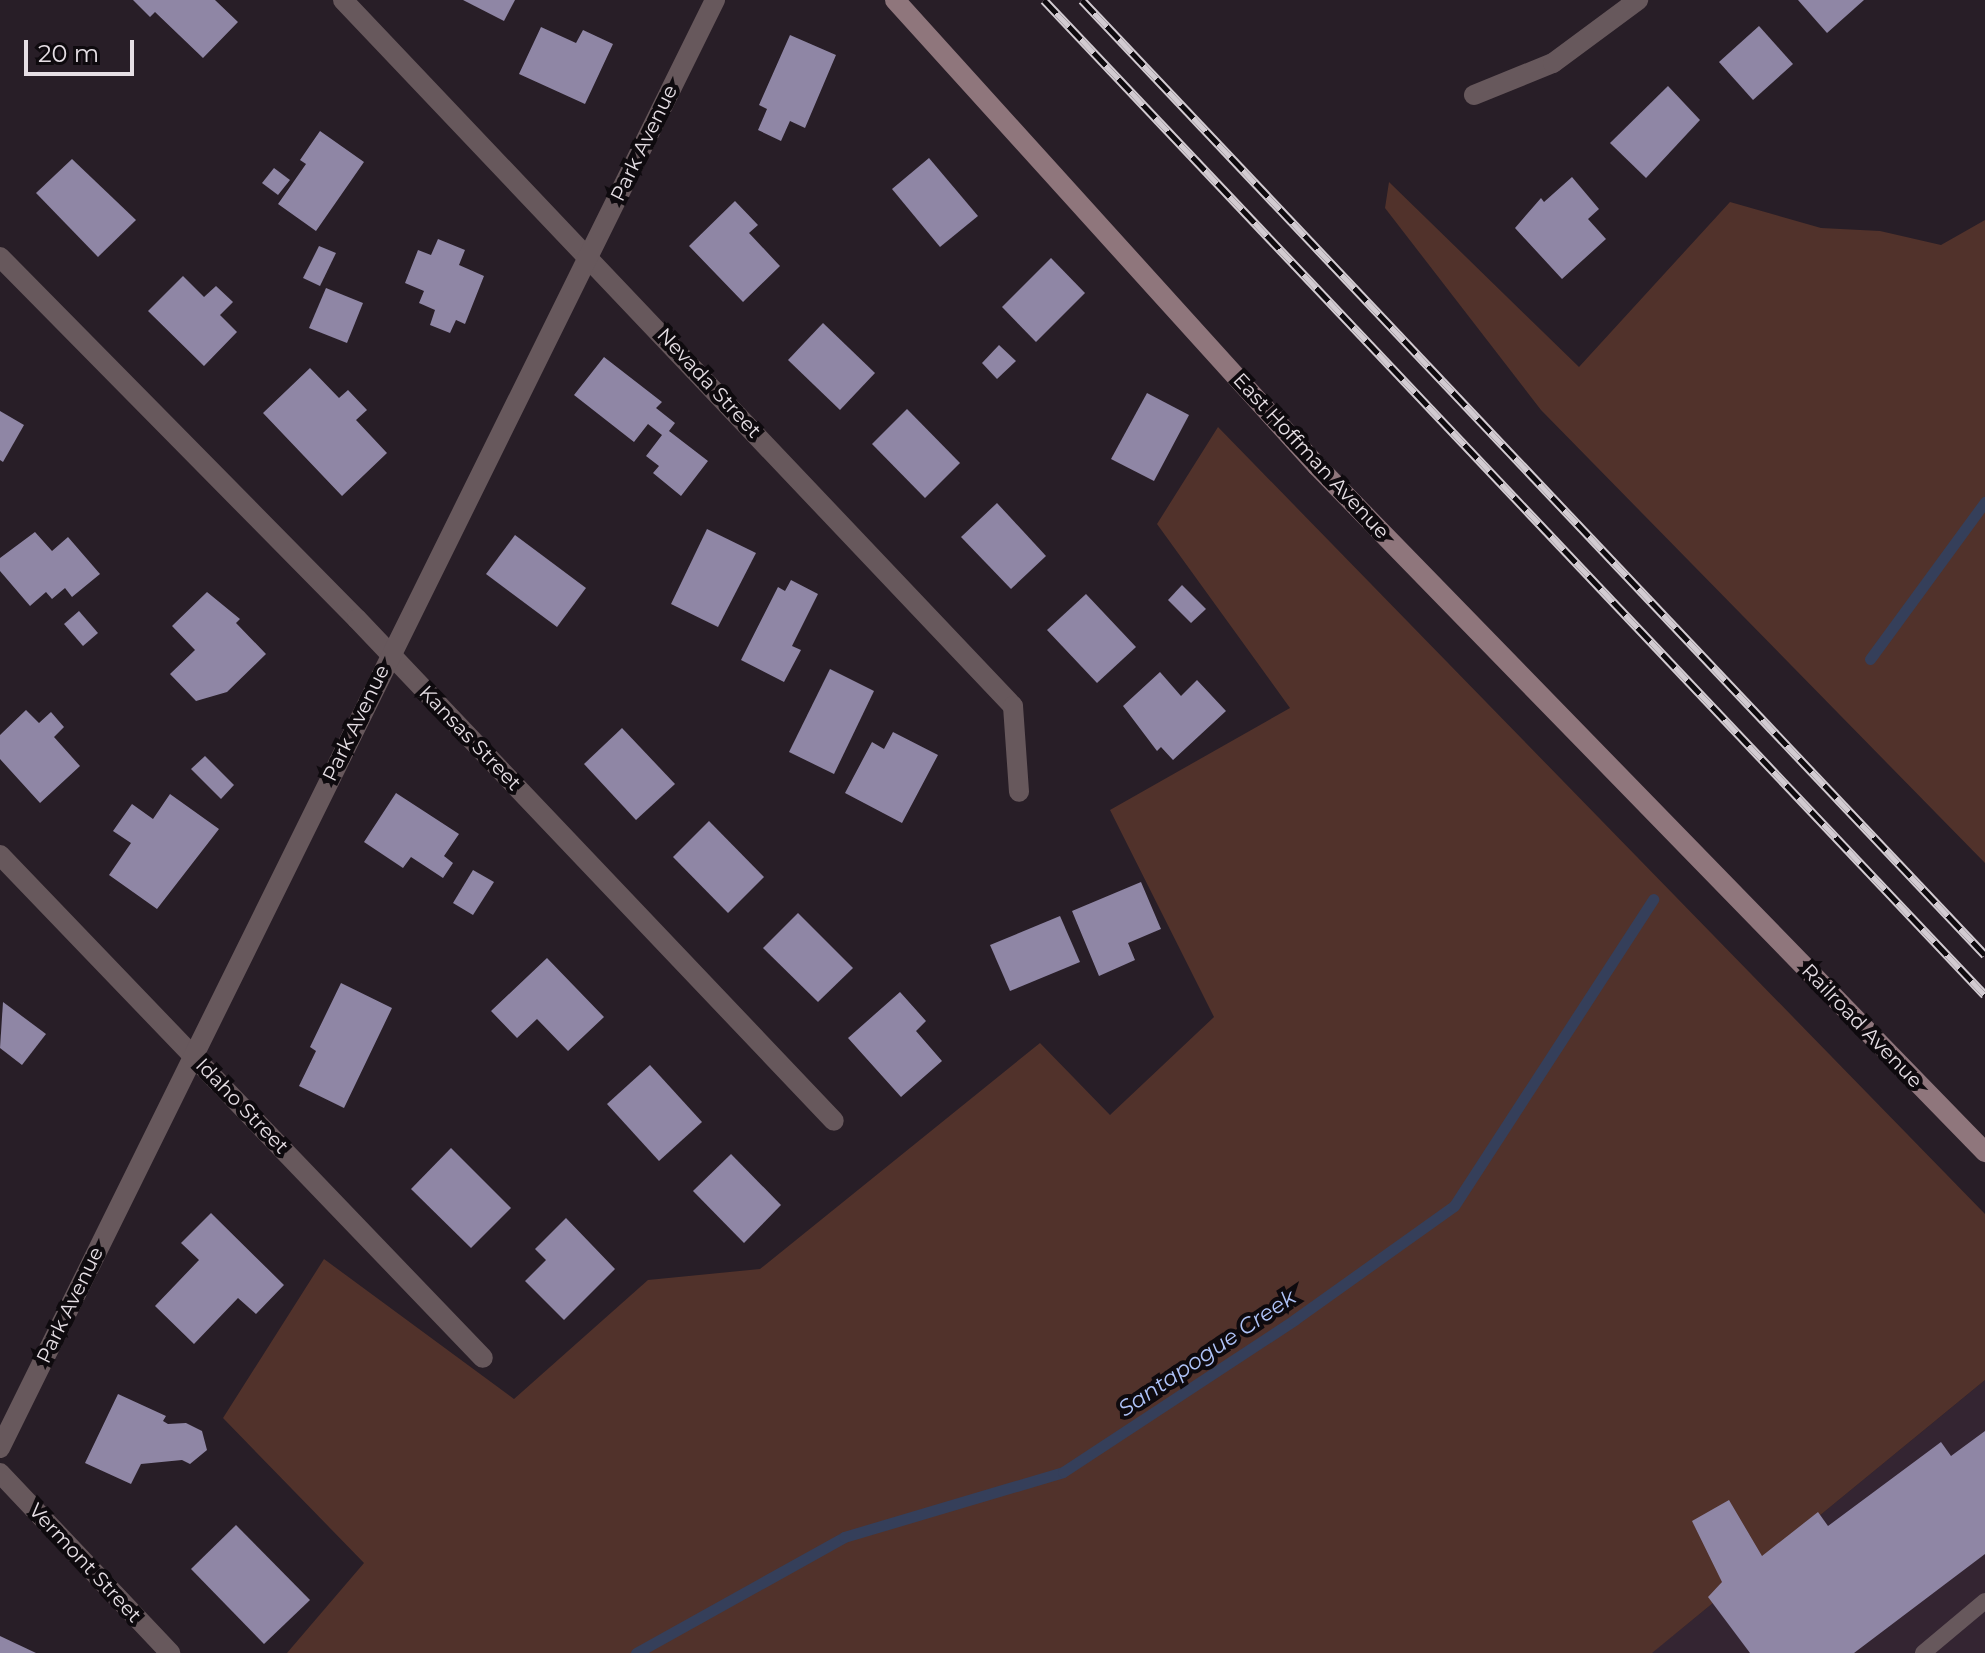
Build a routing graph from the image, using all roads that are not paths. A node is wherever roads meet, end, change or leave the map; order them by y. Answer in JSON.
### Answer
{"nodes":[{"id":1,"x":343,"y":0,"type":"edge"},
{"id":2,"x":715,"y":0,"type":"edge"},
{"id":3,"x":895,"y":0,"type":"edge"},
{"id":4,"x":1638,"y":0,"type":"edge"},
{"id":5,"x":1474,"y":95,"type":"dead end"},
{"id":6,"x":589,"y":255,"type":"junction"},
{"id":7,"x":0,"y":257,"type":"edge"},
{"id":8,"x":390,"y":654,"type":"junction"},
{"id":9,"x":1019,"y":792,"type":"dead end"},
{"id":10,"x":0,"y":855,"type":"edge"},
{"id":11,"x":1740,"y":901,"type":"joint"},
{"id":12,"x":193,"y":1055,"type":"junction"},
{"id":13,"x":834,"y":1121,"type":"dead end"},
{"id":14,"x":1985,"y":1152,"type":"edge"},
{"id":15,"x":483,"y":1358,"type":"dead end"},
{"id":16,"x":0,"y":1448,"type":"edge"},
{"id":17,"x":0,"y":1473,"type":"edge"},
{"id":18,"x":1985,"y":1601,"type":"edge"},
{"id":19,"x":170,"y":1653,"type":"edge"},
{"id":20,"x":1923,"y":1653,"type":"edge"}],
"edges":[{"from":1,"to":6,"type":"street","name":"Nevada Street"},
{"from":2,"to":6,"type":"street","name":"Park Avenue"},
{"from":3,"to":11,"type":"main road","name":"East Hoffman Avenue"},
{"from":4,"to":5,"type":"street"},
{"from":6,"to":8,"type":"street","name":"Park Avenue"},
{"from":6,"to":9,"type":"street","name":"Nevada Street"},
{"from":7,"to":8,"type":"street","name":"Kansas Street"},
{"from":8,"to":12,"type":"street","name":"Park Avenue"},
{"from":8,"to":13,"type":"street","name":"Kansas Street"},
{"from":10,"to":12,"type":"street","name":"Idaho Street"},
{"from":11,"to":14,"type":"main road","name":"Railroad Avenue"},
{"from":12,"to":15,"type":"street","name":"Idaho Street"},
{"from":12,"to":16,"type":"street","name":"Park Avenue"},
{"from":17,"to":19,"type":"street","name":"Vermont Street"},
{"from":18,"to":20,"type":"lane"}]}
